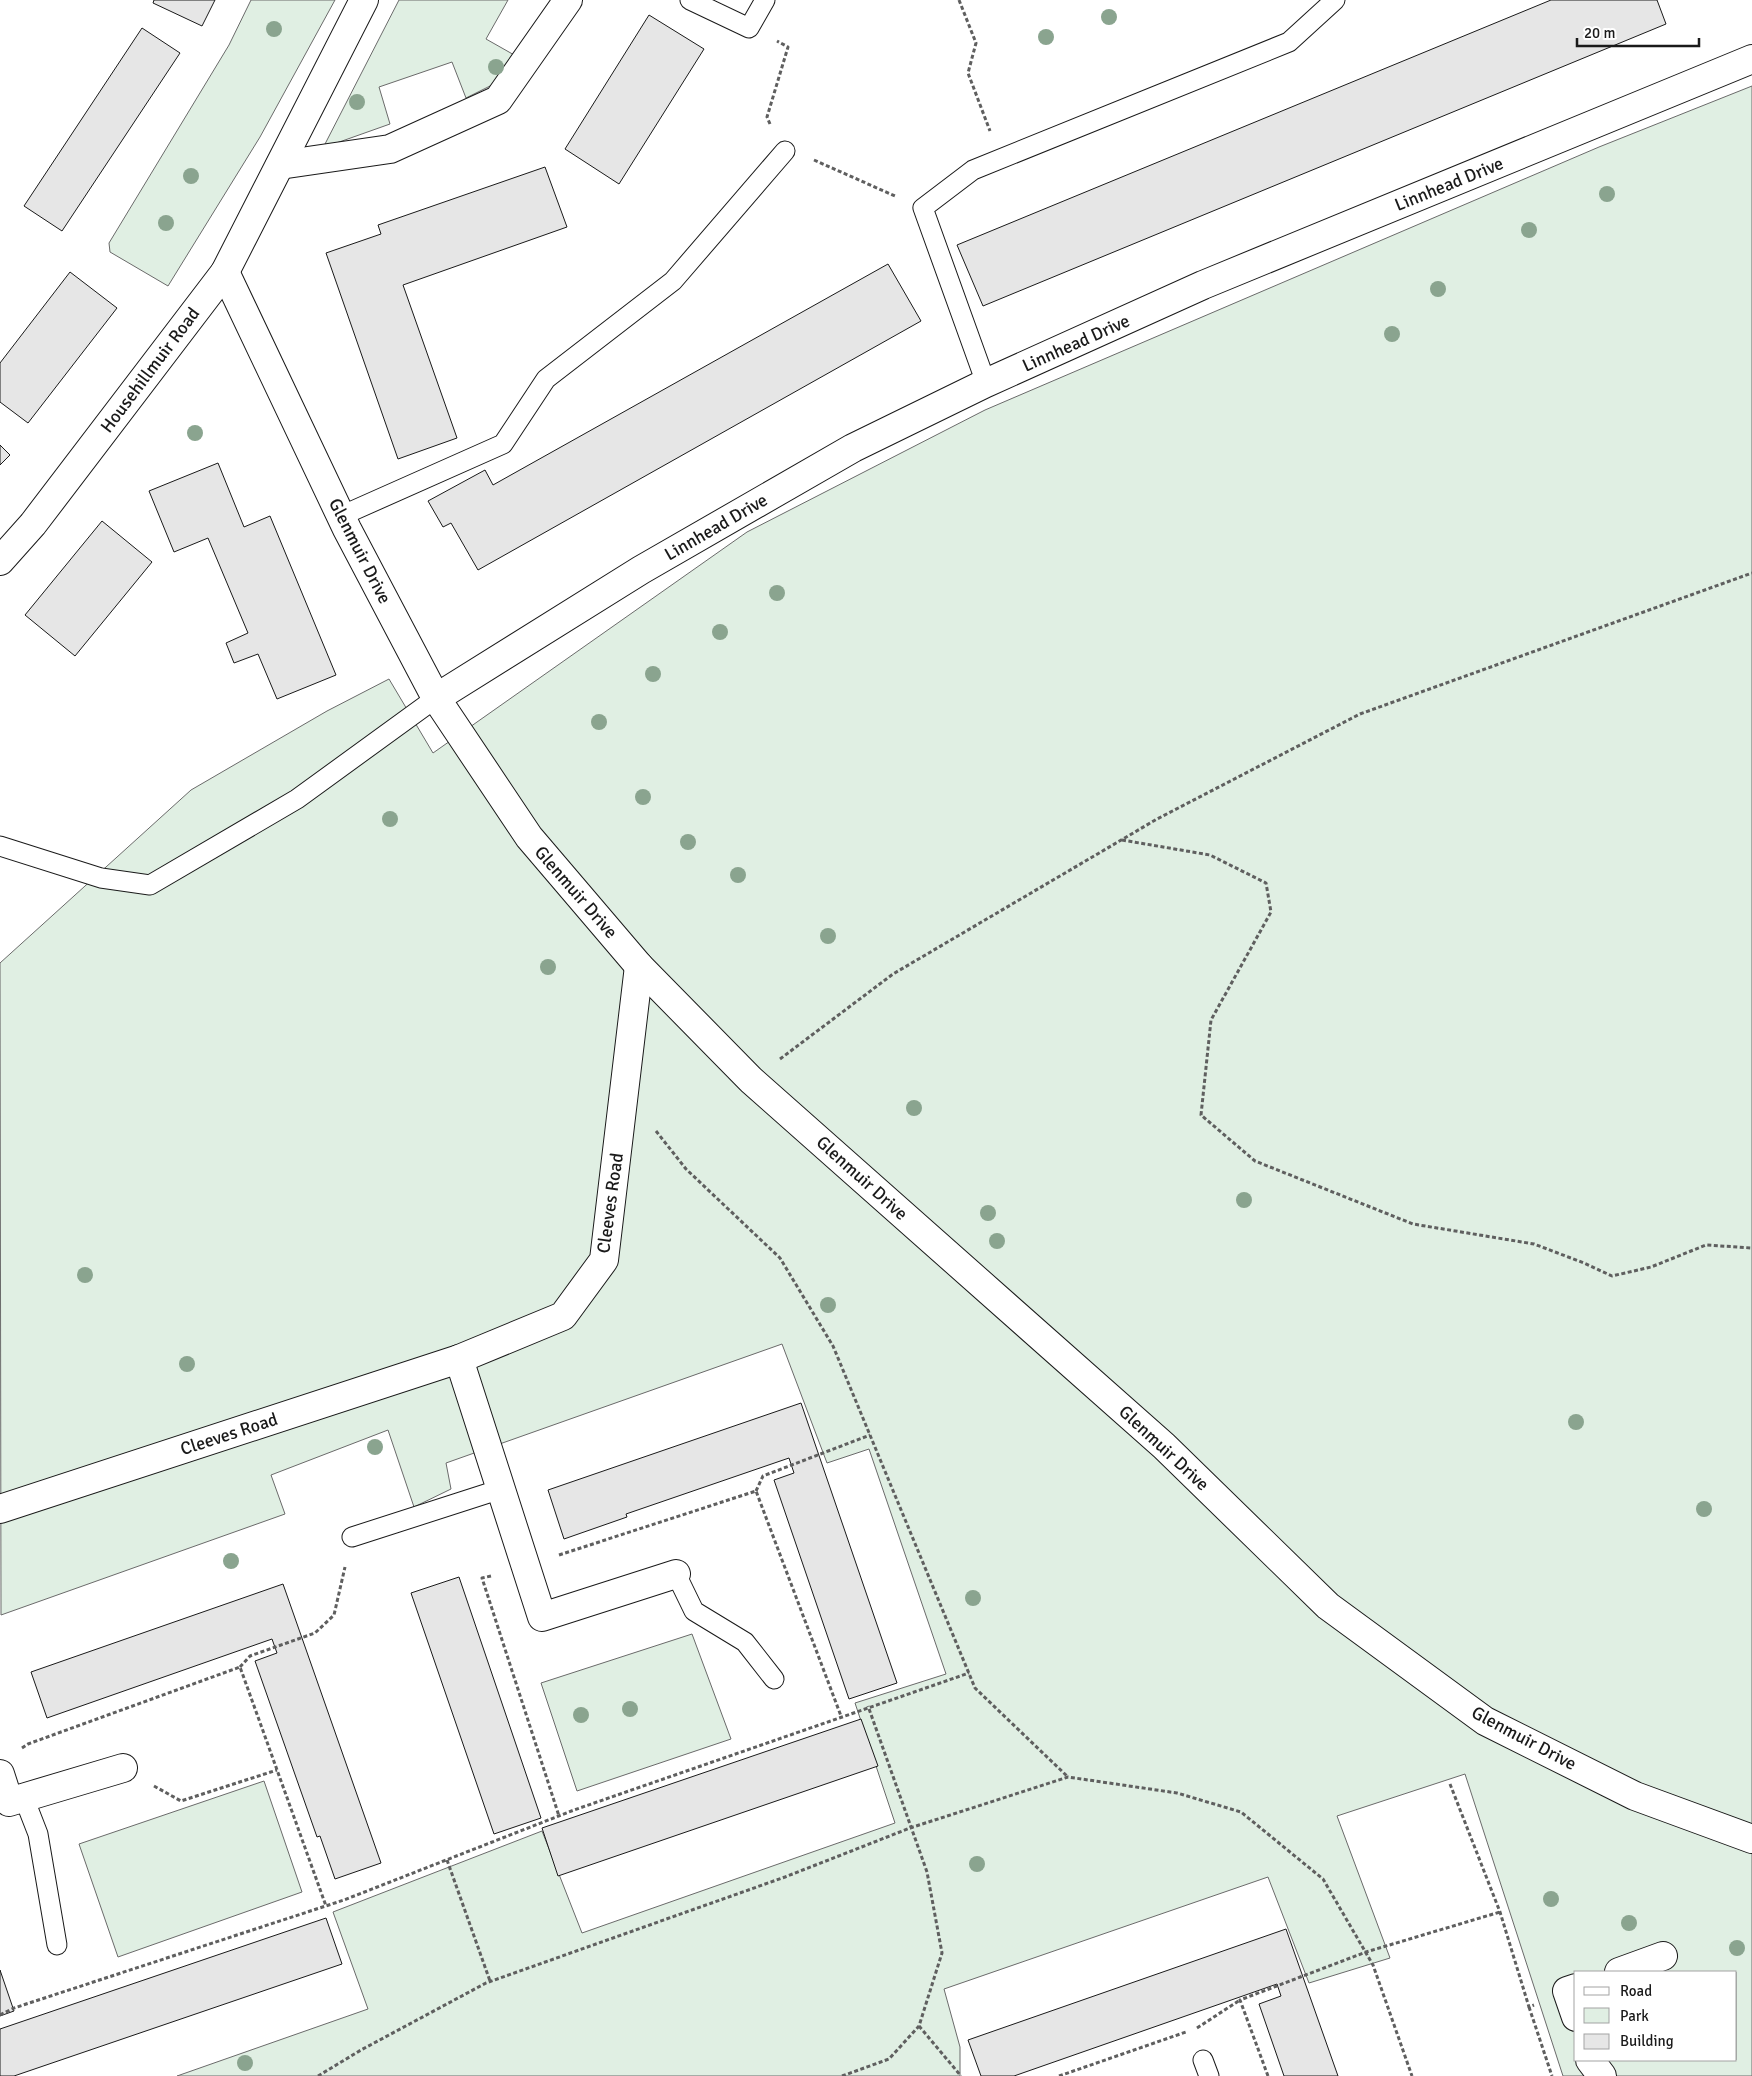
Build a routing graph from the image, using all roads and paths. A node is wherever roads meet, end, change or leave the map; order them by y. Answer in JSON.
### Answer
{"nodes":[{"id":1,"x":364,"y":0,"type":"edge"},
{"id":2,"x":568,"y":0,"type":"edge"},
{"id":3,"x":690,"y":0,"type":"edge"},
{"id":4,"x":765,"y":0,"type":"edge"},
{"id":5,"x":959,"y":0,"type":"edge"},
{"id":6,"x":1335,"y":0,"type":"edge"},
{"id":7,"x":749,"y":28,"type":"junction"},
{"id":8,"x":1752,"y":59,"type":"edge"},
{"id":9,"x":785,"y":151,"type":"junction"},
{"id":10,"x":1001,"y":159,"type":"junction"},
{"id":11,"x":280,"y":165,"type":"junction"},
{"id":12,"x":924,"y":208,"type":"junction"},
{"id":13,"x":224,"y":272,"type":"junction"},
{"id":14,"x":986,"y":383,"type":"junction"},
{"id":15,"x":341,"y":516,"type":"junction"},
{"id":16,"x":0,"y":561,"type":"edge"},
{"id":17,"x":1752,"y":573,"type":"edge"},
{"id":18,"x":436,"y":698,"type":"junction"},
{"id":19,"x":1121,"y":840,"type":"junction"},
{"id":20,"x":0,"y":846,"type":"edge"},
{"id":21,"x":639,"y":966,"type":"junction"},
{"id":22,"x":751,"y":1080,"type":"junction"},
{"id":23,"x":625,"y":1091,"type":"junction"},
{"id":24,"x":1752,"y":1248,"type":"edge"},
{"id":25,"x":459,"y":1359,"type":"junction"},
{"id":26,"x":870,"y":1435,"type":"junction"},
{"id":27,"x":501,"y":1489,"type":"junction"},
{"id":28,"x":756,"y":1491,"type":"dead end"},
{"id":29,"x":0,"y":1509,"type":"edge"},
{"id":30,"x":352,"y":1537,"type":"joint"},
{"id":31,"x":676,"y":1574,"type":"joint"},
{"id":32,"x":240,"y":1667,"type":"junction"},
{"id":33,"x":969,"y":1673,"type":"junction"},
{"id":34,"x":774,"y":1679,"type":"dead end"},
{"id":35,"x":868,"y":1706,"type":"junction"},
{"id":36,"x":7,"y":1763,"type":"edge"},
{"id":37,"x":123,"y":1768,"type":"joint"},
{"id":38,"x":277,"y":1770,"type":"junction"},
{"id":39,"x":1068,"y":1777,"type":"junction"},
{"id":40,"x":1450,"y":1784,"type":"dead end"},
{"id":41,"x":24,"y":1798,"type":"junction"},
{"id":42,"x":910,"y":1828,"type":"junction"},
{"id":43,"x":1752,"y":1839,"type":"edge"},
{"id":44,"x":447,"y":1860,"type":"junction"},
{"id":45,"x":326,"y":1906,"type":"junction"},
{"id":46,"x":1500,"y":1912,"type":"junction"},
{"id":47,"x":57,"y":1945,"type":"dead end"},
{"id":48,"x":1366,"y":1952,"type":"junction"},
{"id":49,"x":1663,"y":1956,"type":"dead end"},
{"id":50,"x":1622,"y":1971,"type":"edge"},
{"id":51,"x":490,"y":1981,"type":"junction"},
{"id":52,"x":1571,"y":1990,"type":"edge"},
{"id":53,"x":1240,"y":2000,"type":"junction"},
{"id":54,"x":1529,"y":2006,"type":"junction"},
{"id":55,"x":1574,"y":2007,"type":"edge"},
{"id":56,"x":0,"y":2015,"type":"edge"},
{"id":57,"x":919,"y":2026,"type":"junction"},
{"id":58,"x":1591,"y":2061,"type":"edge"},
{"id":59,"x":318,"y":2076,"type":"edge"},
{"id":60,"x":842,"y":2076,"type":"edge"},
{"id":61,"x":961,"y":2076,"type":"edge"},
{"id":62,"x":1059,"y":2076,"type":"edge"},
{"id":63,"x":1268,"y":2076,"type":"edge"},
{"id":64,"x":1412,"y":2076,"type":"edge"},
{"id":65,"x":1552,"y":2076,"type":"edge"},
{"id":66,"x":1602,"y":2076,"type":"edge"}],
"edges":[{"from":1,"to":11,"type":"street","name":"Househillmuir Road"},
{"from":2,"to":11,"type":"street"},
{"from":3,"to":7,"type":"lane"},
{"from":4,"to":7,"type":"lane"},
{"from":5,"to":10,"type":"path"},
{"from":6,"to":10,"type":"lane"},
{"from":7,"to":9,"type":"path"},
{"from":8,"to":14,"type":"street","name":"Linnhead Drive"},
{"from":9,"to":12,"type":"path"},
{"from":9,"to":15,"type":"lane"},
{"from":10,"to":12,"type":"lane"},
{"from":11,"to":13,"type":"street","name":"Househillmuir Road"},
{"from":12,"to":14,"type":"lane"},
{"from":13,"to":15,"type":"street","name":"Glenmuir Drive"},
{"from":13,"to":16,"type":"street","name":"Househillmuir Road"},
{"from":14,"to":18,"type":"street","name":"Linnhead Drive"},
{"from":15,"to":18,"type":"street","name":"Glenmuir Drive"},
{"from":17,"to":19,"type":"path"},
{"from":18,"to":20,"type":"lane"},
{"from":18,"to":21,"type":"street","name":"Glenmuir Drive"},
{"from":19,"to":22,"type":"path"},
{"from":19,"to":24,"type":"path"},
{"from":21,"to":22,"type":"street","name":"Glenmuir Drive"},
{"from":21,"to":23,"type":"street","name":"Cleeves Road"},
{"from":22,"to":43,"type":"street","name":"Glenmuir Drive"},
{"from":23,"to":25,"type":"street","name":"Cleeves Road"},
{"from":23,"to":26,"type":"path"},
{"from":25,"to":27,"type":"street"},
{"from":25,"to":29,"type":"street","name":"Cleeves Road"},
{"from":26,"to":28,"type":"path"},
{"from":26,"to":33,"type":"path"},
{"from":27,"to":30,"type":"lane"},
{"from":27,"to":31,"type":"street"},
{"from":30,"to":32,"type":"path"},
{"from":31,"to":34,"type":"lane"},
{"from":32,"to":36,"type":"path"},
{"from":32,"to":38,"type":"path"},
{"from":33,"to":35,"type":"path"},
{"from":33,"to":39,"type":"path"},
{"from":35,"to":42,"type":"path"},
{"from":35,"to":44,"type":"path"},
{"from":36,"to":41,"type":"street"},
{"from":37,"to":38,"type":"path"},
{"from":37,"to":41,"type":"street"},
{"from":38,"to":45,"type":"path"},
{"from":39,"to":42,"type":"path"},
{"from":39,"to":48,"type":"path"},
{"from":40,"to":46,"type":"path"},
{"from":41,"to":47,"type":"lane"},
{"from":42,"to":51,"type":"path"},
{"from":42,"to":57,"type":"path"},
{"from":44,"to":45,"type":"path"},
{"from":44,"to":51,"type":"path"},
{"from":45,"to":56,"type":"path"},
{"from":46,"to":48,"type":"path"},
{"from":46,"to":54,"type":"path"},
{"from":48,"to":53,"type":"path"},
{"from":48,"to":64,"type":"path"},
{"from":49,"to":50,"type":"street"},
{"from":51,"to":59,"type":"path"},
{"from":52,"to":54,"type":"path"},
{"from":52,"to":55,"type":"street"},
{"from":53,"to":62,"type":"path"},
{"from":53,"to":63,"type":"path"},
{"from":54,"to":65,"type":"path"},
{"from":57,"to":60,"type":"path"},
{"from":57,"to":61,"type":"path"},
{"from":58,"to":66,"type":"street"}]}
